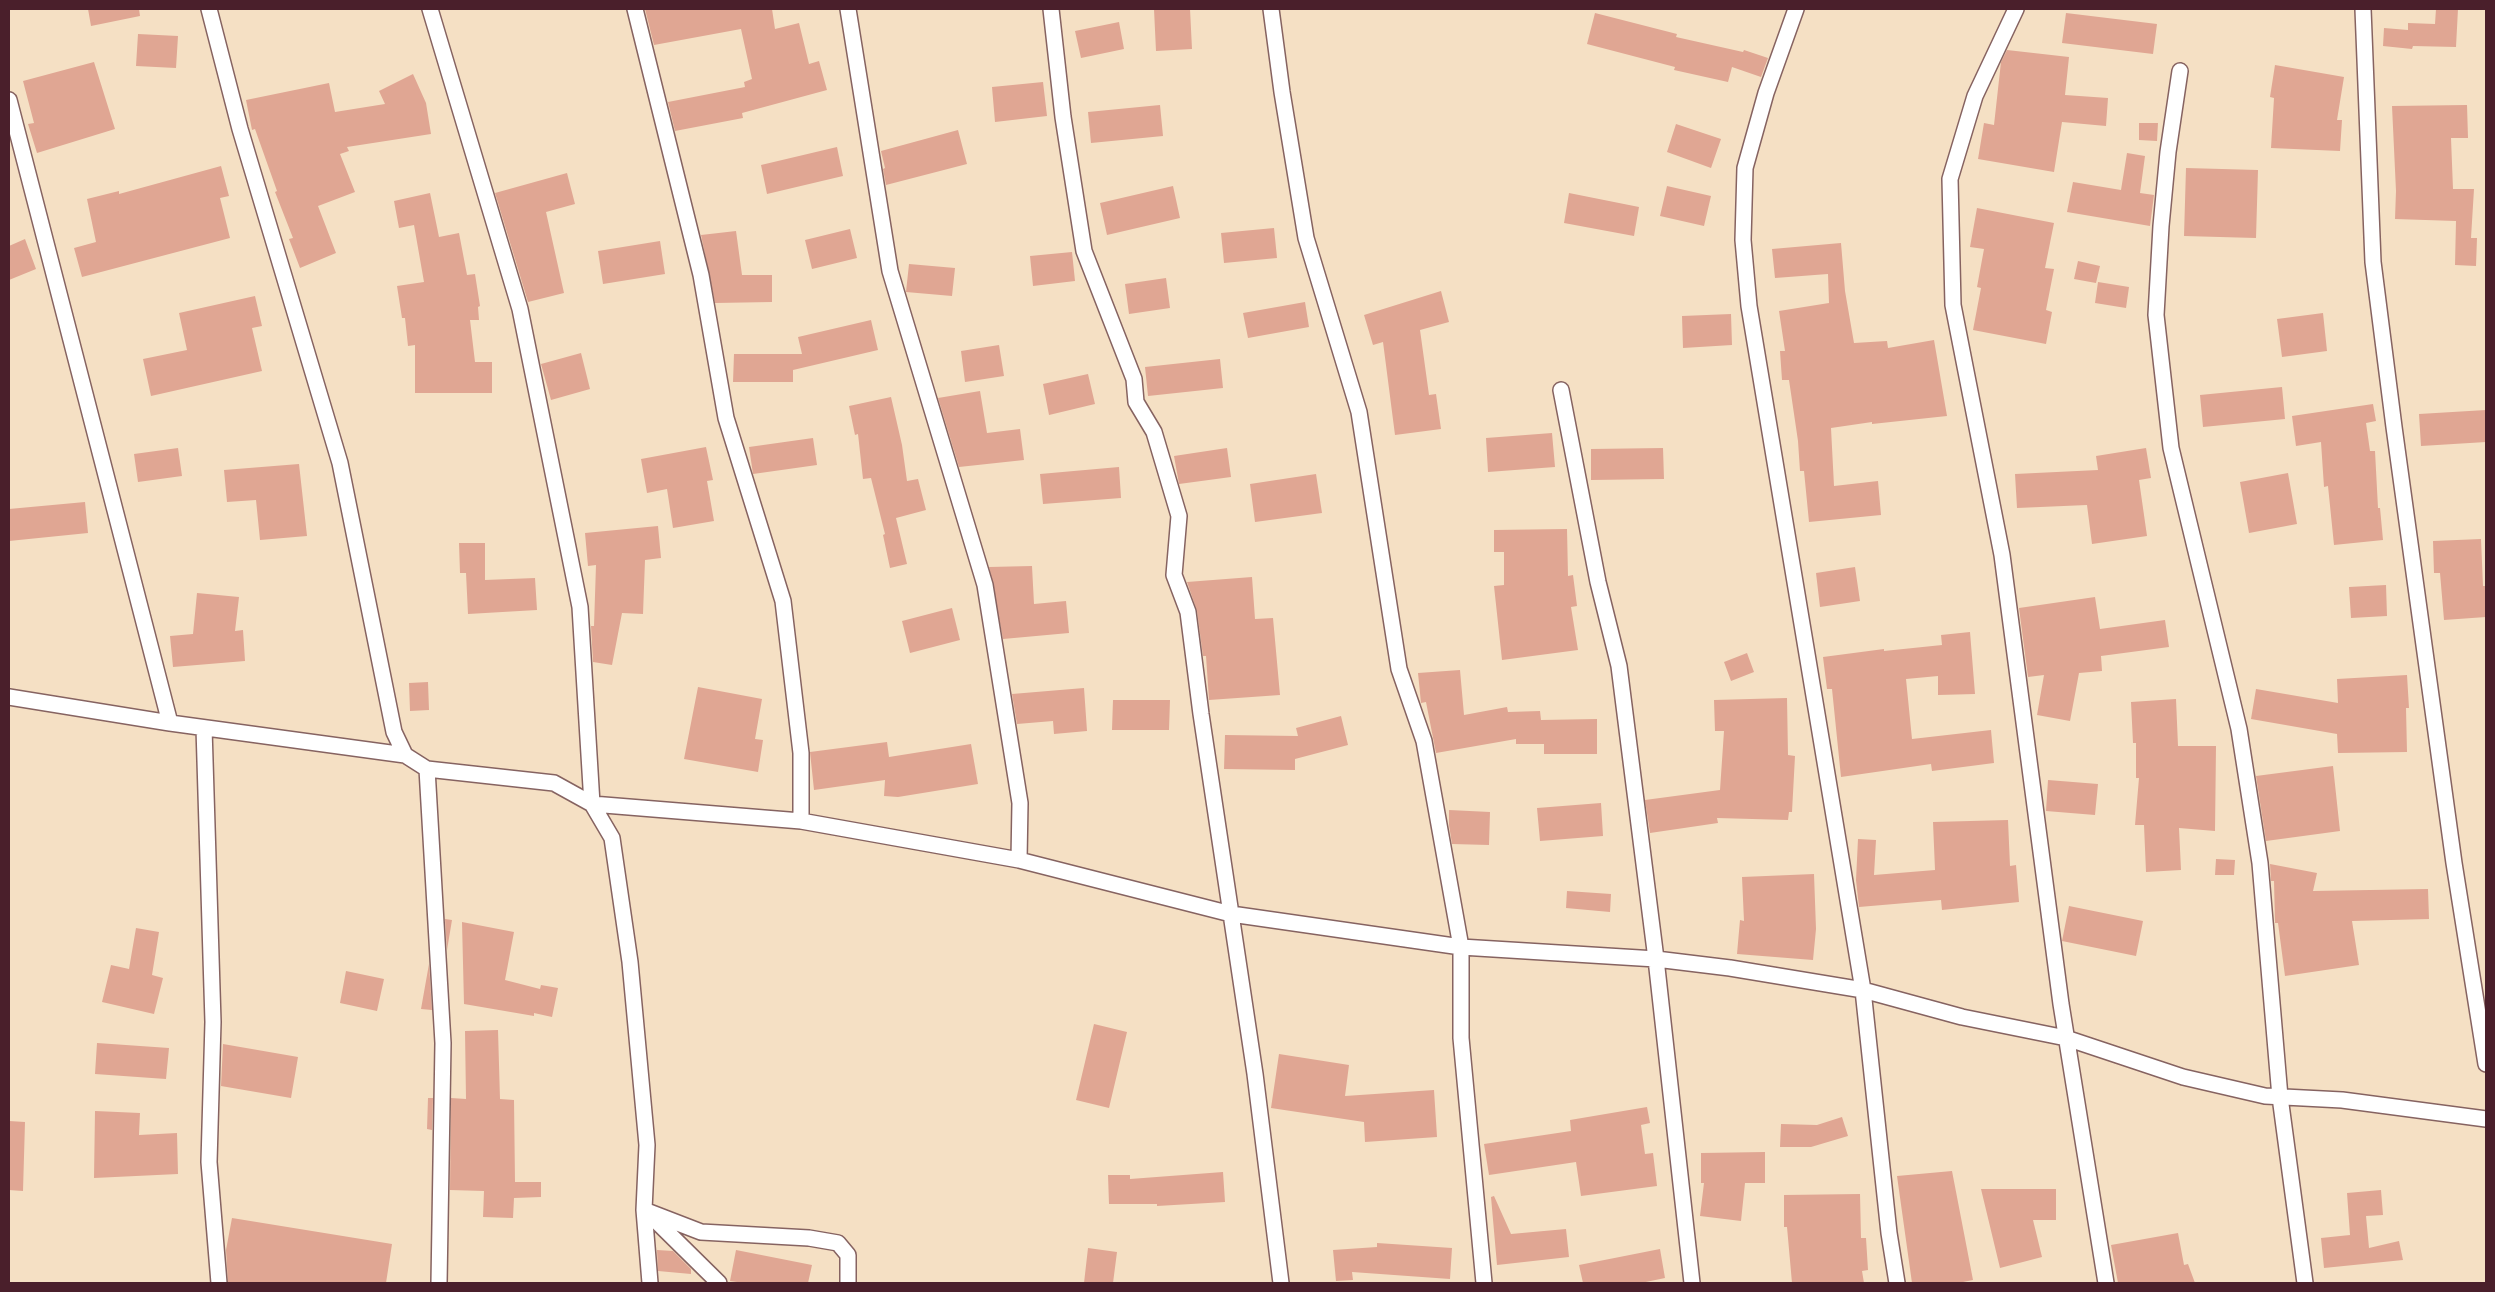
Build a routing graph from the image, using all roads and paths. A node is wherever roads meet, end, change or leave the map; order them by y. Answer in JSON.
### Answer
{"nodes":[{"id":1,"x":209,"y":9,"type":"edge"},
{"id":2,"x":430,"y":9,"type":"edge"},
{"id":3,"x":635,"y":9,"type":"edge"},
{"id":4,"x":848,"y":9,"type":"edge"},
{"id":5,"x":1051,"y":9,"type":"edge"},
{"id":6,"x":1270,"y":9,"type":"edge"},
{"id":7,"x":1796,"y":9,"type":"edge"},
{"id":8,"x":2016,"y":9,"type":"edge"},
{"id":9,"x":2362,"y":9,"type":"edge"},
{"id":10,"x":2180,"y":71,"type":"dead end"},
{"id":11,"x":9,"y":100,"type":"edge"},
{"id":12,"x":1561,"y":390,"type":"dead end"},
{"id":13,"x":9,"y":697,"type":"edge"},
{"id":14,"x":170,"y":723,"type":"junction"},
{"id":15,"x":204,"y":728,"type":"junction"},
{"id":16,"x":405,"y":754,"type":"junction"},
{"id":17,"x":427,"y":769,"type":"junction"},
{"id":18,"x":592,"y":804,"type":"junction"},
{"id":19,"x":801,"y":821,"type":"junction"},
{"id":20,"x":1019,"y":860,"type":"junction"},
{"id":21,"x":1231,"y":914,"type":"junction"},
{"id":22,"x":1461,"y":947,"type":"junction"},
{"id":23,"x":1656,"y":959,"type":"junction"},
{"id":24,"x":1863,"y":990,"type":"junction"},
{"id":25,"x":2066,"y":1038,"type":"junction"},
{"id":26,"x":2486,"y":1064,"type":"edge"},
{"id":27,"x":2280,"y":1097,"type":"junction"},
{"id":28,"x":2486,"y":1119,"type":"edge"},
{"id":29,"x":644,"y":1210,"type":"junction"},
{"id":30,"x":219,"y":1283,"type":"edge"},
{"id":31,"x":439,"y":1283,"type":"edge"},
{"id":32,"x":650,"y":1283,"type":"edge"},
{"id":33,"x":719,"y":1283,"type":"edge"},
{"id":34,"x":848,"y":1283,"type":"edge"},
{"id":35,"x":1280,"y":1283,"type":"edge"},
{"id":36,"x":1484,"y":1283,"type":"edge"},
{"id":37,"x":1692,"y":1283,"type":"edge"},
{"id":38,"x":1896,"y":1283,"type":"edge"},
{"id":39,"x":2106,"y":1283,"type":"edge"},
{"id":40,"x":2305,"y":1283,"type":"edge"}],
"edges":[{"from":1,"to":16,"type":"street"},
{"from":2,"to":18,"type":"street"},
{"from":3,"to":19,"type":"street"},
{"from":4,"to":20,"type":"street"},
{"from":5,"to":21,"type":"street"},
{"from":6,"to":22,"type":"street"},
{"from":7,"to":24,"type":"street"},
{"from":8,"to":25,"type":"street"},
{"from":9,"to":26,"type":"street"},
{"from":10,"to":27,"type":"street"},
{"from":11,"to":14,"type":"street"},
{"from":12,"to":23,"type":"street"},
{"from":13,"to":14,"type":"street"},
{"from":14,"to":15,"type":"street"},
{"from":15,"to":16,"type":"street"},
{"from":15,"to":30,"type":"street"},
{"from":16,"to":17,"type":"street"},
{"from":17,"to":18,"type":"street"},
{"from":17,"to":31,"type":"street"},
{"from":18,"to":19,"type":"street"},
{"from":18,"to":29,"type":"street"},
{"from":19,"to":20,"type":"street"},
{"from":20,"to":21,"type":"street"},
{"from":21,"to":22,"type":"street"},
{"from":21,"to":35,"type":"street"},
{"from":22,"to":23,"type":"street"},
{"from":22,"to":36,"type":"street"},
{"from":23,"to":24,"type":"street"},
{"from":23,"to":37,"type":"street"},
{"from":24,"to":25,"type":"street"},
{"from":24,"to":38,"type":"street"},
{"from":25,"to":27,"type":"street"},
{"from":25,"to":39,"type":"street"},
{"from":27,"to":28,"type":"street"},
{"from":27,"to":40,"type":"street"},
{"from":29,"to":32,"type":"street"},
{"from":29,"to":33,"type":"street"},
{"from":29,"to":34,"type":"street"}]}
